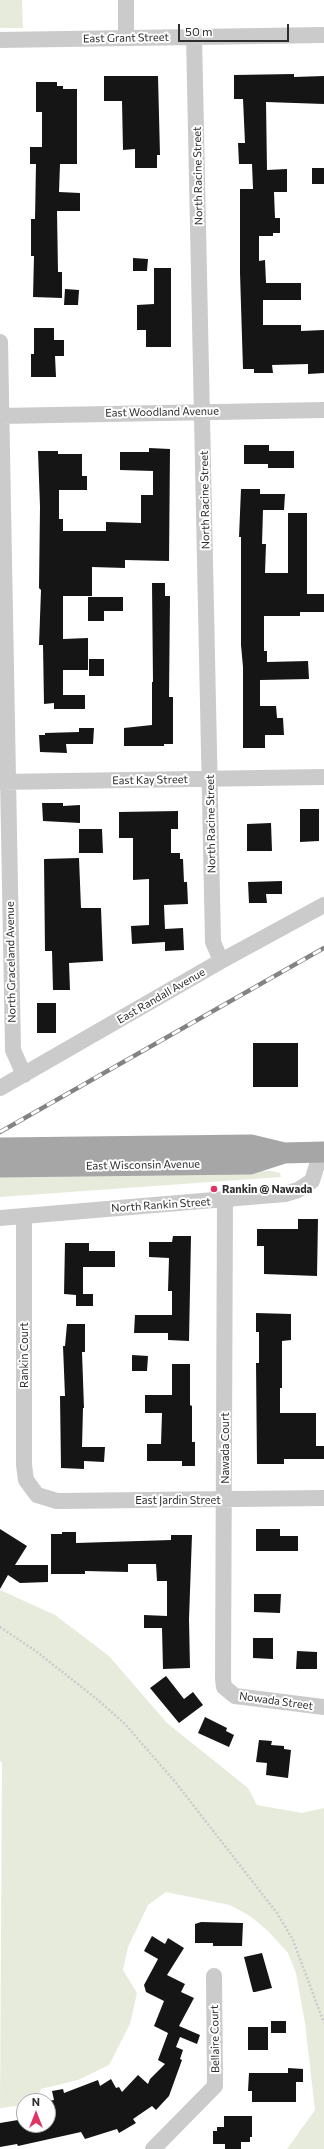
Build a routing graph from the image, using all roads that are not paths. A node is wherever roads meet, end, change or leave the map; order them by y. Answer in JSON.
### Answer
{"nodes":[{"id":1,"x":126,"y":0,"type":"edge"},
{"id":2,"x":324,"y":35,"type":"edge"},
{"id":3,"x":194,"y":36,"type":"junction"},
{"id":4,"x":126,"y":37,"type":"junction"},
{"id":5,"x":0,"y":40,"type":"edge"},
{"id":6,"x":0,"y":342,"type":"edge"},
{"id":7,"x":324,"y":410,"type":"edge"},
{"id":8,"x":203,"y":412,"type":"junction"},
{"id":9,"x":1,"y":416,"type":"edge"},
{"id":10,"x":324,"y":777,"type":"edge"},
{"id":11,"x":210,"y":779,"type":"junction"},
{"id":12,"x":4,"y":782,"type":"edge"},
{"id":13,"x":324,"y":906,"type":"edge"},
{"id":14,"x":221,"y":962,"type":"junction"},
{"id":15,"x":24,"y":1075,"type":"junction"},
{"id":16,"x":0,"y":1088,"type":"edge"},
{"id":17,"x":0,"y":1148,"type":"edge"},
{"id":18,"x":323,"y":1152,"type":"edge"},
{"id":19,"x":284,"y":1153,"type":"junction"},
{"id":20,"x":0,"y":1166,"type":"edge"},
{"id":21,"x":225,"y":1200,"type":"junction"},
{"id":22,"x":24,"y":1216,"type":"junction"},
{"id":23,"x":0,"y":1218,"type":"edge"},
{"id":24,"x":34,"y":1492,"type":"joint"},
{"id":25,"x":324,"y":1498,"type":"edge"},
{"id":26,"x":225,"y":1500,"type":"junction"},
{"id":27,"x":230,"y":1692,"type":"joint"},
{"id":28,"x":324,"y":1708,"type":"edge"},
{"id":29,"x":214,"y":1976,"type":"dead end"},
{"id":30,"x":153,"y":2149,"type":"edge"}],
"edges":[{"from":1,"to":4,"type":"street"},
{"from":2,"to":3,"type":"street","name":"East Grant Street"},
{"from":3,"to":4,"type":"street","name":"East Grant Street"},
{"from":3,"to":8,"type":"street","name":"North Racine Street"},
{"from":4,"to":5,"type":"street","name":"East Grant Street"},
{"from":6,"to":9,"type":"street","name":"North Graceland Avenue"},
{"from":7,"to":8,"type":"street","name":"East Woodland Avenue"},
{"from":8,"to":9,"type":"street","name":"East Woodland Avenue"},
{"from":8,"to":11,"type":"street","name":"North Racine Street"},
{"from":9,"to":12,"type":"street","name":"North Graceland Avenue"},
{"from":10,"to":11,"type":"street","name":"East Kay Street"},
{"from":11,"to":12,"type":"street","name":"East Kay Street"},
{"from":11,"to":14,"type":"street","name":"North Racine Street"},
{"from":12,"to":15,"type":"street","name":"North Graceland Avenue"},
{"from":13,"to":14,"type":"street","name":"East Randall Avenue"},
{"from":14,"to":15,"type":"street","name":"East Randall Avenue"},
{"from":15,"to":16,"type":"street","name":"East Randall Avenue"},
{"from":17,"to":19,"type":"main road","name":"East Wisconsin Avenue"},
{"from":18,"to":19,"type":"main road","name":"East Wisconsin Avenue"},
{"from":18,"to":21,"type":"street","name":"North Rankin Street"},
{"from":19,"to":20,"type":"main road","name":"East Wisconsin Avenue"},
{"from":21,"to":22,"type":"street","name":"North Rankin Street"},
{"from":21,"to":26,"type":"street","name":"Nawada Court"},
{"from":22,"to":23,"type":"street","name":"North Rankin Street"},
{"from":22,"to":24,"type":"street","name":"Rankin Court"},
{"from":24,"to":26,"type":"street","name":"East Jardin Street"},
{"from":25,"to":26,"type":"street","name":"East Jardin Street"},
{"from":26,"to":27,"type":"street","name":"Nawada Court"},
{"from":27,"to":28,"type":"street","name":"Nowada Street"},
{"from":29,"to":30,"type":"street","name":"Bellaire Court"}]}
